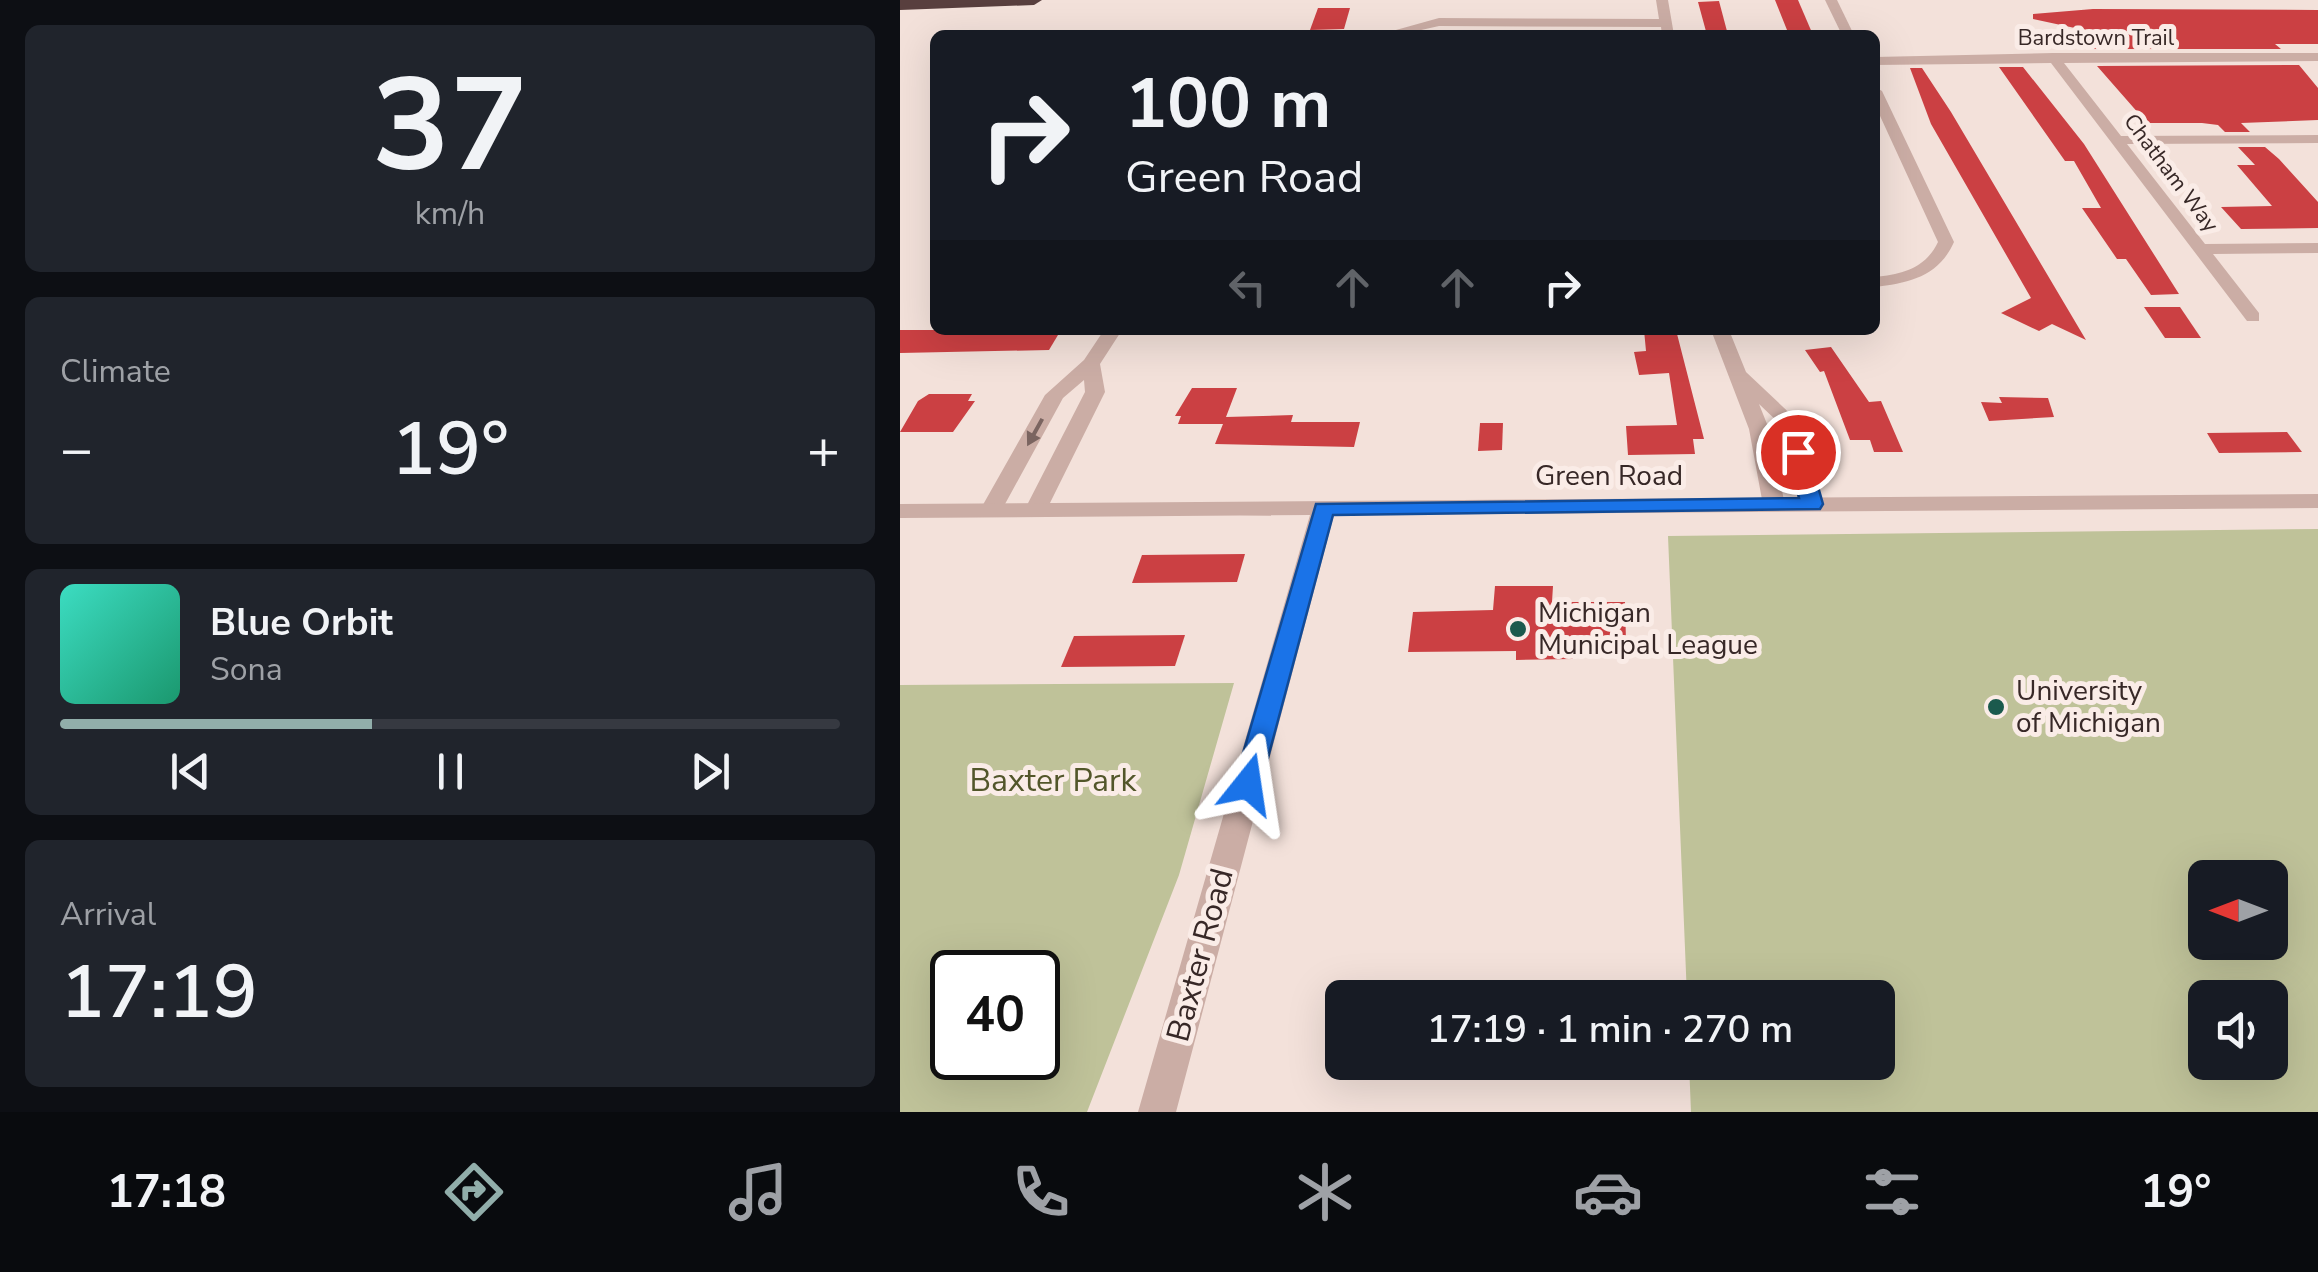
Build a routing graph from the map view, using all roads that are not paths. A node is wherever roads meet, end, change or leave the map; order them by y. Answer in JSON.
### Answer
{"nodes":[{"id":1,"x":1034,"y":0,"type":"edge"},
{"id":2,"x":1662,"y":0,"type":"edge"},
{"id":3,"x":1831,"y":0,"type":"edge"},
{"id":4,"x":1010,"y":2,"type":"edge"},
{"id":5,"x":900,"y":7,"type":"edge"},
{"id":6,"x":1667,"y":29,"type":"edge"},
{"id":7,"x":1405,"y":30,"type":"edge"},
{"id":8,"x":1846,"y":30,"type":"edge"},
{"id":9,"x":2318,"y":57,"type":"edge"},
{"id":10,"x":2053,"y":58,"type":"junction"},
{"id":11,"x":1880,"y":61,"type":"edge"},
{"id":12,"x":1880,"y":102,"type":"edge"},
{"id":13,"x":2318,"y":139,"type":"edge"},
{"id":14,"x":2119,"y":140,"type":"junction"},
{"id":15,"x":2318,"y":248,"type":"edge"},
{"id":16,"x":2200,"y":249,"type":"junction"},
{"id":17,"x":1880,"y":281,"type":"edge"},
{"id":18,"x":2253,"y":317,"type":"dead end"},
{"id":19,"x":1110,"y":335,"type":"edge"},
{"id":20,"x":1722,"y":335,"type":"edge"},
{"id":21,"x":1090,"y":364,"type":"junction"},
{"id":22,"x":1740,"y":376,"type":"junction"},
{"id":23,"x":2318,"y":501,"type":"edge"},
{"id":24,"x":1774,"y":504,"type":"junction"},
{"id":25,"x":1812,"y":504,"type":"junction"},
{"id":26,"x":1324,"y":508,"type":"junction"},
{"id":27,"x":1036,"y":509,"type":"junction"},
{"id":28,"x":991,"y":510,"type":"junction"},
{"id":29,"x":900,"y":511,"type":"edge"},
{"id":30,"x":1157,"y":1112,"type":"edge"}],
"edges":[{"from":1,"to":4,"type":"highway"},
{"from":2,"to":6,"type":"street"},
{"from":3,"to":8,"type":"street"},
{"from":4,"to":5,"type":"highway"},
{"from":6,"to":7,"type":"street"},
{"from":9,"to":10,"type":"street","name":"Bardstown Trail"},
{"from":10,"to":11,"type":"street","name":"Bardstown Trail"},
{"from":10,"to":14,"type":"street","name":"Chatham Way"},
{"from":12,"to":17,"type":"street"},
{"from":13,"to":14,"type":"street"},
{"from":14,"to":16,"type":"street","name":"Chatham Way"},
{"from":15,"to":16,"type":"street"},
{"from":16,"to":18,"type":"street","name":"Chatham Way"},
{"from":19,"to":21,"type":"street"},
{"from":20,"to":22,"type":"street"},
{"from":21,"to":27,"type":"street"},
{"from":21,"to":28,"type":"street","one_way":true},
{"from":22,"to":24,"type":"street"},
{"from":22,"to":25,"type":"street"},
{"from":23,"to":25,"type":"street","name":"Green Road"},
{"from":24,"to":25,"type":"street","name":"Green Road"},
{"from":24,"to":26,"type":"street","name":"Green Road"},
{"from":26,"to":27,"type":"street","name":"Green Road"},
{"from":26,"to":30,"type":"street","name":"Baxter Road"},
{"from":27,"to":28,"type":"street","name":"Green Road"},
{"from":28,"to":29,"type":"street","name":"Green Road"}]}
